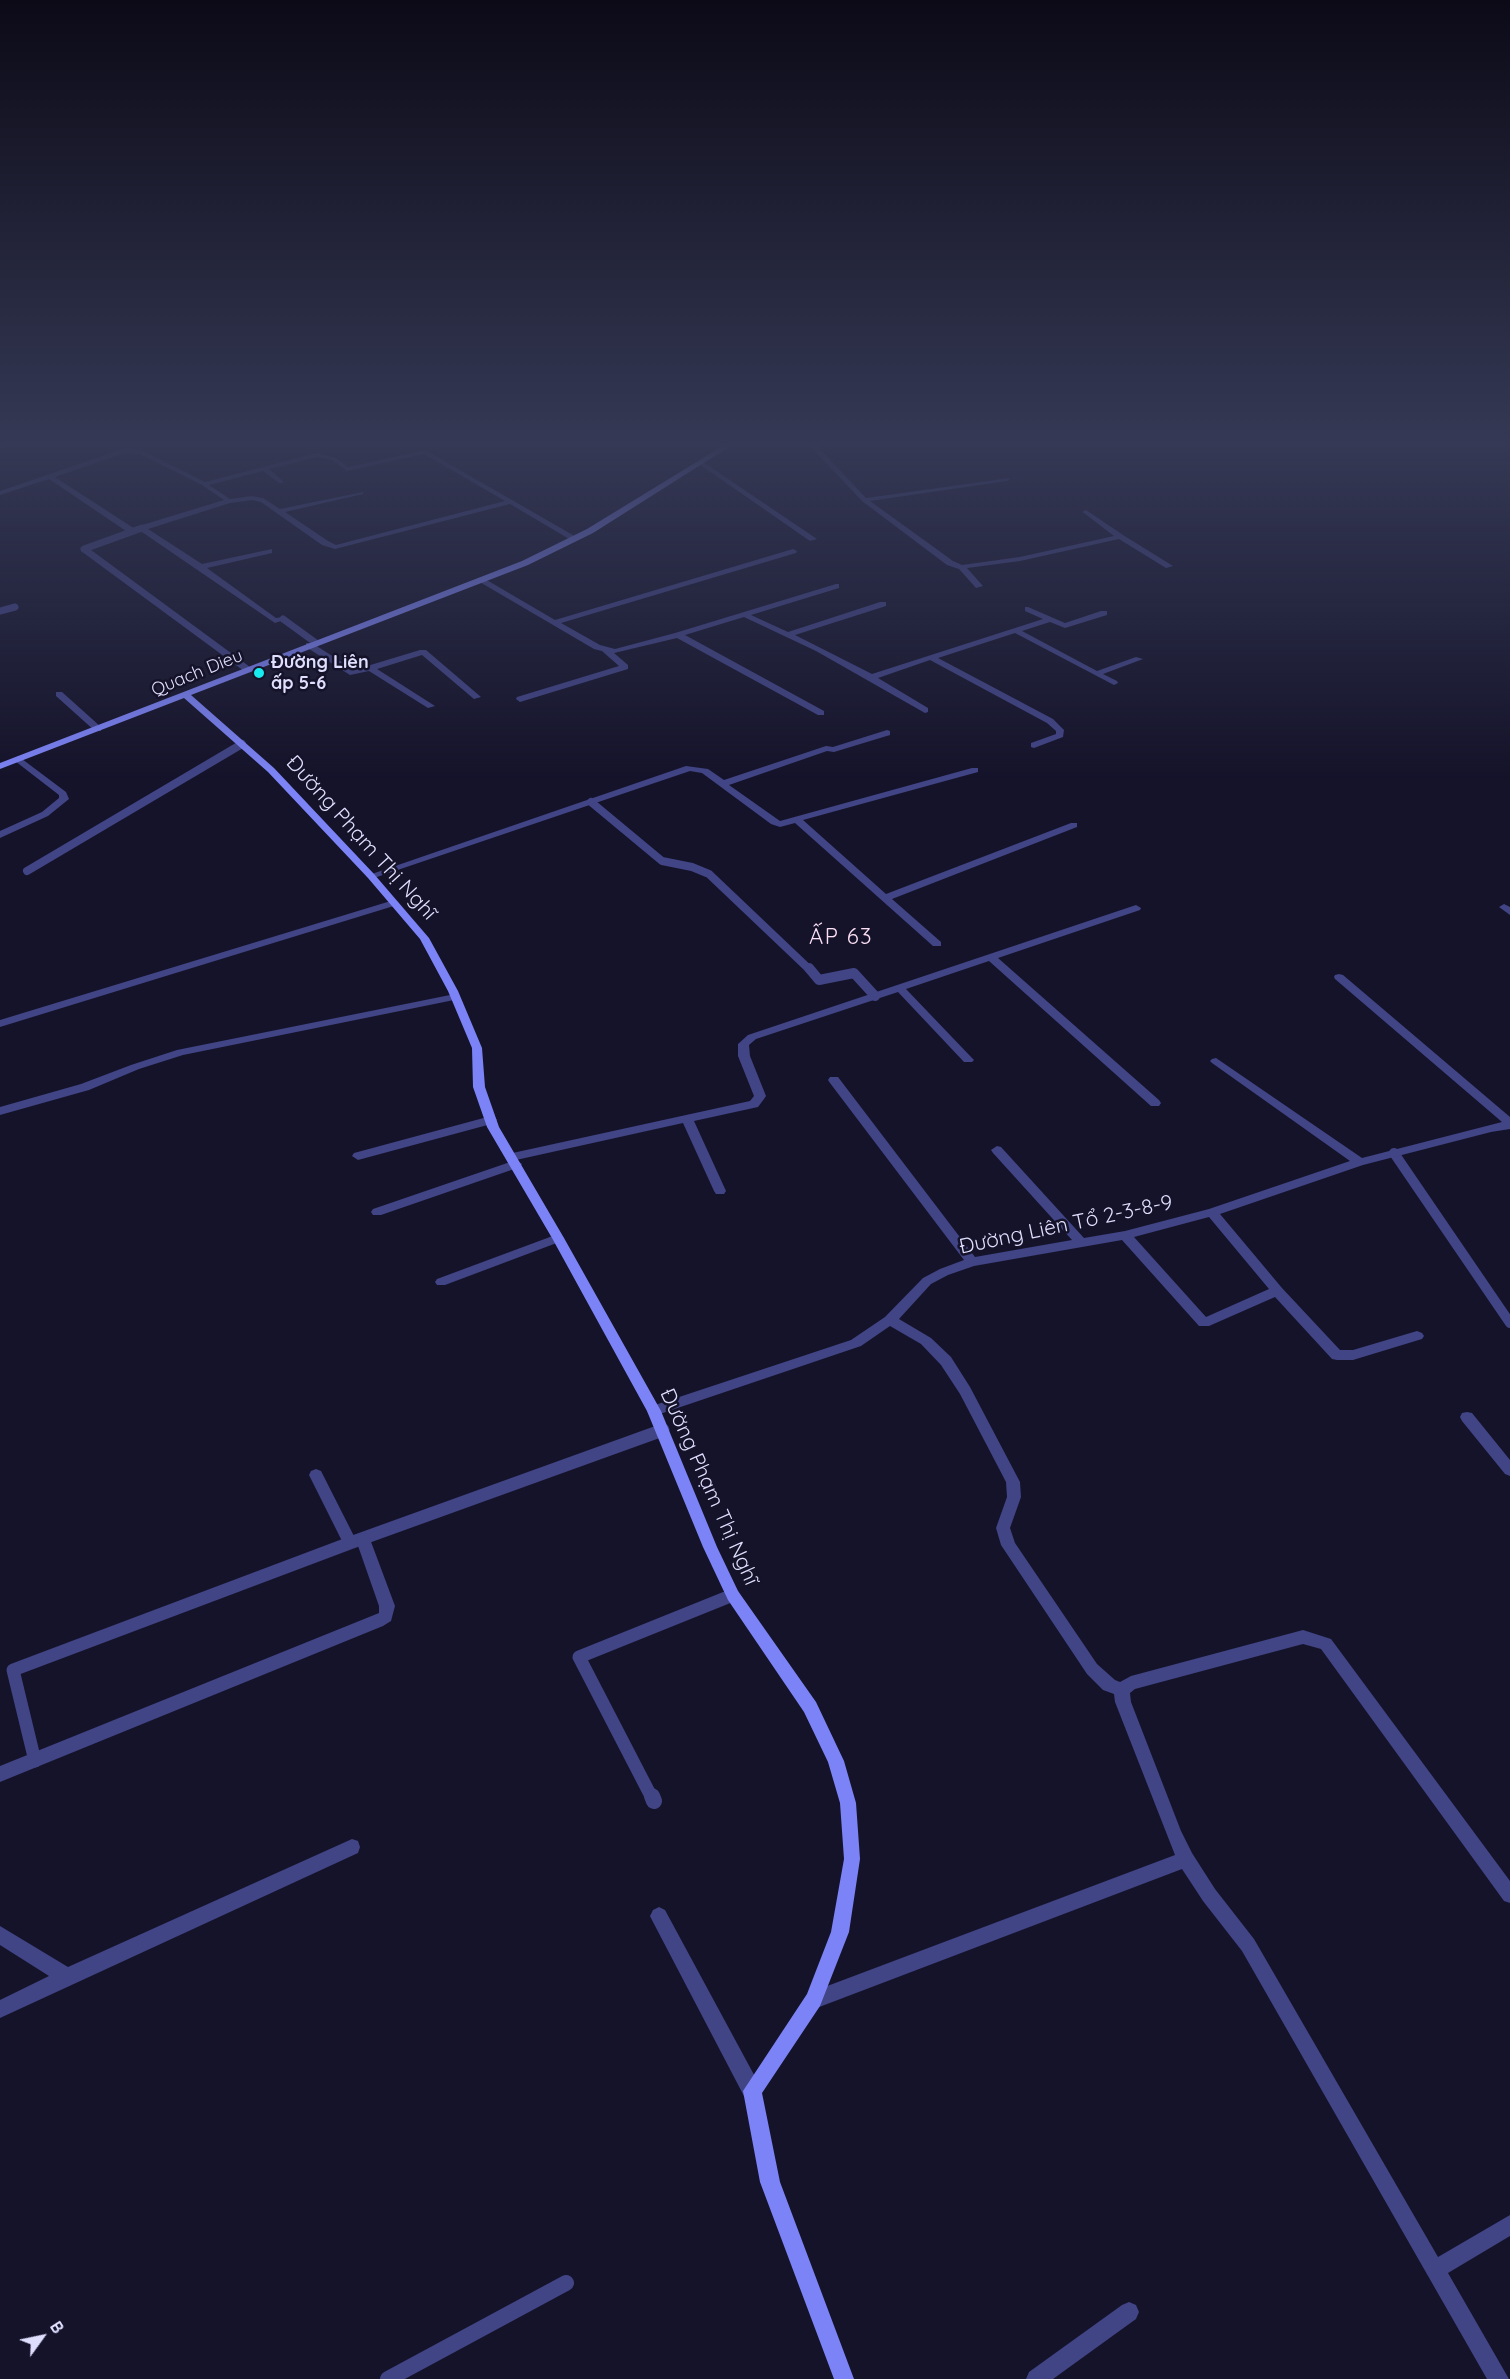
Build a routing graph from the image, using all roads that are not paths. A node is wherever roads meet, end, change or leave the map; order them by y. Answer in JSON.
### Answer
{"nodes":[{"id":1,"x":96,"y":558,"type":"edge"},
{"id":2,"x":187,"y":558,"type":"edge"},
{"id":3,"x":239,"y":558,"type":"edge"},
{"id":4,"x":531,"y":558,"type":"edge"},
{"id":5,"x":769,"y":558,"type":"edge"},
{"id":6,"x":943,"y":558,"type":"edge"},
{"id":7,"x":1024,"y":558,"type":"edge"},
{"id":8,"x":1155,"y":558,"type":"edge"},
{"id":9,"x":1168,"y":566,"type":"dead end"},
{"id":10,"x":201,"y":567,"type":"junction"},
{"id":11,"x":962,"y":567,"type":"junction"},
{"id":12,"x":482,"y":581,"type":"junction"},
{"id":13,"x":837,"y":586,"type":"dead end"},
{"id":14,"x":980,"y":586,"type":"dead end"},
{"id":15,"x":883,"y":604,"type":"dead end"},
{"id":16,"x":15,"y":608,"type":"dead end"},
{"id":17,"x":1029,"y":609,"type":"dead end"},
{"id":18,"x":0,"y":611,"type":"edge"},
{"id":19,"x":743,"y":614,"type":"junction"},
{"id":20,"x":1104,"y":614,"type":"dead end"},
{"id":21,"x":284,"y":619,"type":"joint"},
{"id":22,"x":1048,"y":620,"type":"junction"},
{"id":23,"x":555,"y":622,"type":"junction"},
{"id":24,"x":1016,"y":631,"type":"junction"},
{"id":25,"x":678,"y":635,"type":"junction"},
{"id":26,"x":787,"y":635,"type":"junction"},
{"id":27,"x":313,"y":644,"type":"junction"},
{"id":28,"x":605,"y":649,"type":"junction"},
{"id":29,"x":930,"y":657,"type":"junction"},
{"id":30,"x":1139,"y":659,"type":"dead end"},
{"id":31,"x":370,"y":668,"type":"junction"},
{"id":32,"x":247,"y":669,"type":"junction"},
{"id":33,"x":1096,"y":674,"type":"junction"},
{"id":34,"x":871,"y":677,"type":"junction"},
{"id":35,"x":1113,"y":683,"type":"dead end"},
{"id":36,"x":185,"y":693,"type":"junction"},
{"id":37,"x":59,"y":694,"type":"dead end"},
{"id":38,"x":477,"y":697,"type":"dead end"},
{"id":39,"x":520,"y":699,"type":"dead end"},
{"id":40,"x":431,"y":706,"type":"dead end"},
{"id":41,"x":925,"y":710,"type":"dead end"},
{"id":42,"x":821,"y":713,"type":"dead end"},
{"id":43,"x":98,"y":729,"type":"junction"},
{"id":44,"x":887,"y":733,"type":"dead end"},
{"id":45,"x":242,"y":744,"type":"junction"},
{"id":46,"x":1034,"y":745,"type":"dead end"},
{"id":47,"x":18,"y":759,"type":"junction"},
{"id":48,"x":0,"y":766,"type":"edge"},
{"id":49,"x":975,"y":770,"type":"dead end"},
{"id":50,"x":722,"y":784,"type":"junction"},
{"id":51,"x":591,"y":802,"type":"junction"},
{"id":52,"x":797,"y":820,"type":"junction"},
{"id":53,"x":1074,"y":825,"type":"dead end"},
{"id":54,"x":0,"y":835,"type":"edge"},
{"id":55,"x":27,"y":871,"type":"dead end"},
{"id":56,"x":371,"y":876,"type":"junction"},
{"id":57,"x":885,"y":898,"type":"junction"},
{"id":58,"x":394,"y":903,"type":"junction"},
{"id":59,"x":1136,"y":908,"type":"dead end"},
{"id":60,"x":937,"y":944,"type":"dead end"},
{"id":61,"x":991,"y":957,"type":"junction"},
{"id":62,"x":1339,"y":977,"type":"dead end"},
{"id":63,"x":900,"y":988,"type":"junction"},
{"id":64,"x":875,"y":996,"type":"junction"},
{"id":65,"x":455,"y":997,"type":"junction"},
{"id":66,"x":0,"y":1024,"type":"edge"},
{"id":67,"x":968,"y":1060,"type":"dead end"},
{"id":68,"x":1216,"y":1061,"type":"dead end"},
{"id":69,"x":834,"y":1080,"type":"dead end"},
{"id":70,"x":1155,"y":1103,"type":"dead end"},
{"id":71,"x":0,"y":1111,"type":"edge"},
{"id":72,"x":687,"y":1119,"type":"junction"},
{"id":73,"x":491,"y":1120,"type":"junction"},
{"id":74,"x":1510,"y":1124,"type":"edge"},
{"id":75,"x":997,"y":1150,"type":"dead end"},
{"id":76,"x":1394,"y":1153,"type":"junction"},
{"id":77,"x":358,"y":1156,"type":"dead end"},
{"id":78,"x":514,"y":1161,"type":"junction"},
{"id":79,"x":1360,"y":1162,"type":"junction"},
{"id":80,"x":720,"y":1191,"type":"dead end"},
{"id":81,"x":377,"y":1212,"type":"dead end"},
{"id":82,"x":1212,"y":1212,"type":"junction"},
{"id":83,"x":1125,"y":1235,"type":"junction"},
{"id":84,"x":558,"y":1238,"type":"junction"},
{"id":85,"x":1081,"y":1242,"type":"junction"},
{"id":86,"x":972,"y":1262,"type":"junction"},
{"id":87,"x":441,"y":1282,"type":"dead end"},
{"id":88,"x":1277,"y":1291,"type":"junction"},
{"id":89,"x":890,"y":1320,"type":"junction"},
{"id":90,"x":1510,"y":1323,"type":"edge"},
{"id":91,"x":1417,"y":1336,"type":"dead end"},
{"id":92,"x":654,"y":1411,"type":"junction"},
{"id":93,"x":1467,"y":1417,"type":"dead end"},
{"id":94,"x":663,"y":1430,"type":"junction"},
{"id":95,"x":1510,"y":1470,"type":"edge"},
{"id":96,"x":316,"y":1475,"type":"dead end"},
{"id":97,"x":356,"y":1541,"type":"junction"},
{"id":98,"x":733,"y":1595,"type":"junction"},
{"id":99,"x":1122,"y":1690,"type":"junction"},
{"id":100,"x":35,"y":1761,"type":"junction"},
{"id":101,"x":0,"y":1774,"type":"edge"},
{"id":102,"x":654,"y":1802,"type":"dead end"},
{"id":103,"x":352,"y":1847,"type":"dead end"},
{"id":104,"x":1186,"y":1859,"type":"junction"},
{"id":105,"x":1510,"y":1895,"type":"edge"},
{"id":106,"x":659,"y":1916,"type":"dead end"},
{"id":107,"x":0,"y":1935,"type":"edge"},
{"id":108,"x":67,"y":1977,"type":"junction"},
{"id":109,"x":814,"y":2000,"type":"junction"},
{"id":110,"x":0,"y":2009,"type":"edge"},
{"id":111,"x":752,"y":2091,"type":"junction"},
{"id":112,"x":1510,"y":2225,"type":"edge"},
{"id":113,"x":1435,"y":2270,"type":"junction"},
{"id":114,"x":566,"y":2283,"type":"dead end"},
{"id":115,"x":1129,"y":2312,"type":"dead end"},
{"id":116,"x":388,"y":2379,"type":"edge"},
{"id":117,"x":844,"y":2379,"type":"edge"},
{"id":118,"x":1036,"y":2379,"type":"edge"},
{"id":119,"x":1499,"y":2379,"type":"edge"}],
"edges":[{"from":1,"to":32,"type":"street"},
{"from":2,"to":10,"type":"street"},
{"from":3,"to":10,"type":"street"},
{"from":4,"to":12,"type":"street","name":"Quach Dieu"},
{"from":5,"to":23,"type":"street"},
{"from":6,"to":11,"type":"street"},
{"from":7,"to":11,"type":"street"},
{"from":8,"to":9,"type":"street"},
{"from":10,"to":21,"type":"street"},
{"from":11,"to":14,"type":"street"},
{"from":12,"to":23,"type":"street"},
{"from":12,"to":27,"type":"street","name":"Quach Dieu"},
{"from":13,"to":19,"type":"street"},
{"from":15,"to":26,"type":"street"},
{"from":16,"to":18,"type":"lane"},
{"from":17,"to":22,"type":"street"},
{"from":19,"to":25,"type":"street"},
{"from":19,"to":26,"type":"street"},
{"from":20,"to":22,"type":"street"},
{"from":21,"to":27,"type":"lane"},
{"from":22,"to":24,"type":"street"},
{"from":23,"to":28,"type":"street"},
{"from":24,"to":29,"type":"street"},
{"from":24,"to":33,"type":"street"},
{"from":25,"to":28,"type":"street"},
{"from":25,"to":42,"type":"street"},
{"from":26,"to":34,"type":"street"},
{"from":27,"to":31,"type":"street"},
{"from":27,"to":32,"type":"street","name":"Quach Dieu"},
{"from":28,"to":39,"type":"street"},
{"from":29,"to":34,"type":"street"},
{"from":29,"to":46,"type":"street"},
{"from":30,"to":33,"type":"street"},
{"from":31,"to":38,"type":"street"},
{"from":31,"to":40,"type":"street"},
{"from":32,"to":36,"type":"street","name":"Quach Dieu"},
{"from":33,"to":35,"type":"street"},
{"from":34,"to":41,"type":"street"},
{"from":36,"to":43,"type":"street","name":"Quach Dieu"},
{"from":36,"to":45,"type":"street","name":"Đường Phạm Thị Nghĩ"},
{"from":37,"to":43,"type":"street"},
{"from":43,"to":47,"type":"street","name":"Quach Dieu"},
{"from":44,"to":50,"type":"street"},
{"from":45,"to":55,"type":"lane"},
{"from":45,"to":56,"type":"street","name":"Đường Phạm Thị Nghĩ"},
{"from":47,"to":48,"type":"street","name":"Quach Dieu"},
{"from":47,"to":54,"type":"street"},
{"from":49,"to":52,"type":"street"},
{"from":50,"to":51,"type":"street"},
{"from":50,"to":52,"type":"street"},
{"from":51,"to":56,"type":"street"},
{"from":51,"to":64,"type":"lane"},
{"from":52,"to":57,"type":"street"},
{"from":53,"to":57,"type":"street"},
{"from":56,"to":58,"type":"street","name":"Đường Phạm Thị Nghĩ"},
{"from":57,"to":60,"type":"street"},
{"from":58,"to":65,"type":"street","name":"Đường Phạm Thị Nghĩ"},
{"from":58,"to":66,"type":"street"},
{"from":59,"to":61,"type":"street"},
{"from":61,"to":63,"type":"street"},
{"from":61,"to":70,"type":"street"},
{"from":62,"to":74,"type":"street"},
{"from":63,"to":64,"type":"street"},
{"from":63,"to":67,"type":"street"},
{"from":64,"to":72,"type":"street"},
{"from":65,"to":71,"type":"street"},
{"from":65,"to":73,"type":"street","name":"Đường Phạm Thị Nghĩ"},
{"from":68,"to":79,"type":"street"},
{"from":69,"to":86,"type":"street"},
{"from":72,"to":78,"type":"street"},
{"from":72,"to":80,"type":"street"},
{"from":73,"to":77,"type":"street"},
{"from":73,"to":78,"type":"street","name":"Đường Phạm Thị Nghĩ"},
{"from":74,"to":76,"type":"street","name":"Đường Liên Tổ 2-3-8-9"},
{"from":75,"to":85,"type":"street"},
{"from":76,"to":79,"type":"street","name":"Đường Liên Tổ 2-3-8-9"},
{"from":76,"to":90,"type":"lane"},
{"from":78,"to":81,"type":"street"},
{"from":78,"to":84,"type":"street","name":"Đường Phạm Thị Nghĩ"},
{"from":79,"to":82,"type":"street","name":"Đường Liên Tổ 2-3-8-9"},
{"from":82,"to":83,"type":"street","name":"Đường Liên Tổ 2-3-8-9"},
{"from":82,"to":88,"type":"street"},
{"from":83,"to":85,"type":"street","name":"Đường Liên Tổ 2-3-8-9"},
{"from":83,"to":88,"type":"street"},
{"from":84,"to":87,"type":"street"},
{"from":84,"to":92,"type":"street","name":"Đường Phạm Thị Nghĩ"},
{"from":85,"to":86,"type":"street","name":"Đường Liên Tổ 2-3-8-9"},
{"from":86,"to":89,"type":"street","name":"Đường Liên Tổ 2-3-8-9"},
{"from":88,"to":91,"type":"street"},
{"from":89,"to":92,"type":"street","name":"Đường Liên Tổ 2-3-8-9"},
{"from":89,"to":99,"type":"street"},
{"from":92,"to":94,"type":"street","name":"Đường Phạm Thị Nghĩ"},
{"from":93,"to":95,"type":"street"},
{"from":94,"to":97,"type":"lane"},
{"from":94,"to":98,"type":"street","name":"Đường Phạm Thị Nghĩ"},
{"from":96,"to":97,"type":"street"},
{"from":97,"to":100,"type":"lane"},
{"from":97,"to":100,"type":"street"},
{"from":98,"to":102,"type":"lane"},
{"from":98,"to":109,"type":"street","name":"Đường Phạm Thị Nghĩ"},
{"from":99,"to":104,"type":"street"},
{"from":99,"to":105,"type":"street"},
{"from":100,"to":101,"type":"street"},
{"from":103,"to":108,"type":"street"},
{"from":104,"to":109,"type":"street"},
{"from":104,"to":113,"type":"street"},
{"from":106,"to":111,"type":"street"},
{"from":107,"to":108,"type":"street"},
{"from":108,"to":110,"type":"street"},
{"from":109,"to":111,"type":"street","name":"Đường Phạm Thị Nghĩ"},
{"from":111,"to":117,"type":"street"},
{"from":112,"to":113,"type":"street"},
{"from":113,"to":119,"type":"street"},
{"from":114,"to":116,"type":"lane"},
{"from":115,"to":118,"type":"street"}]}
